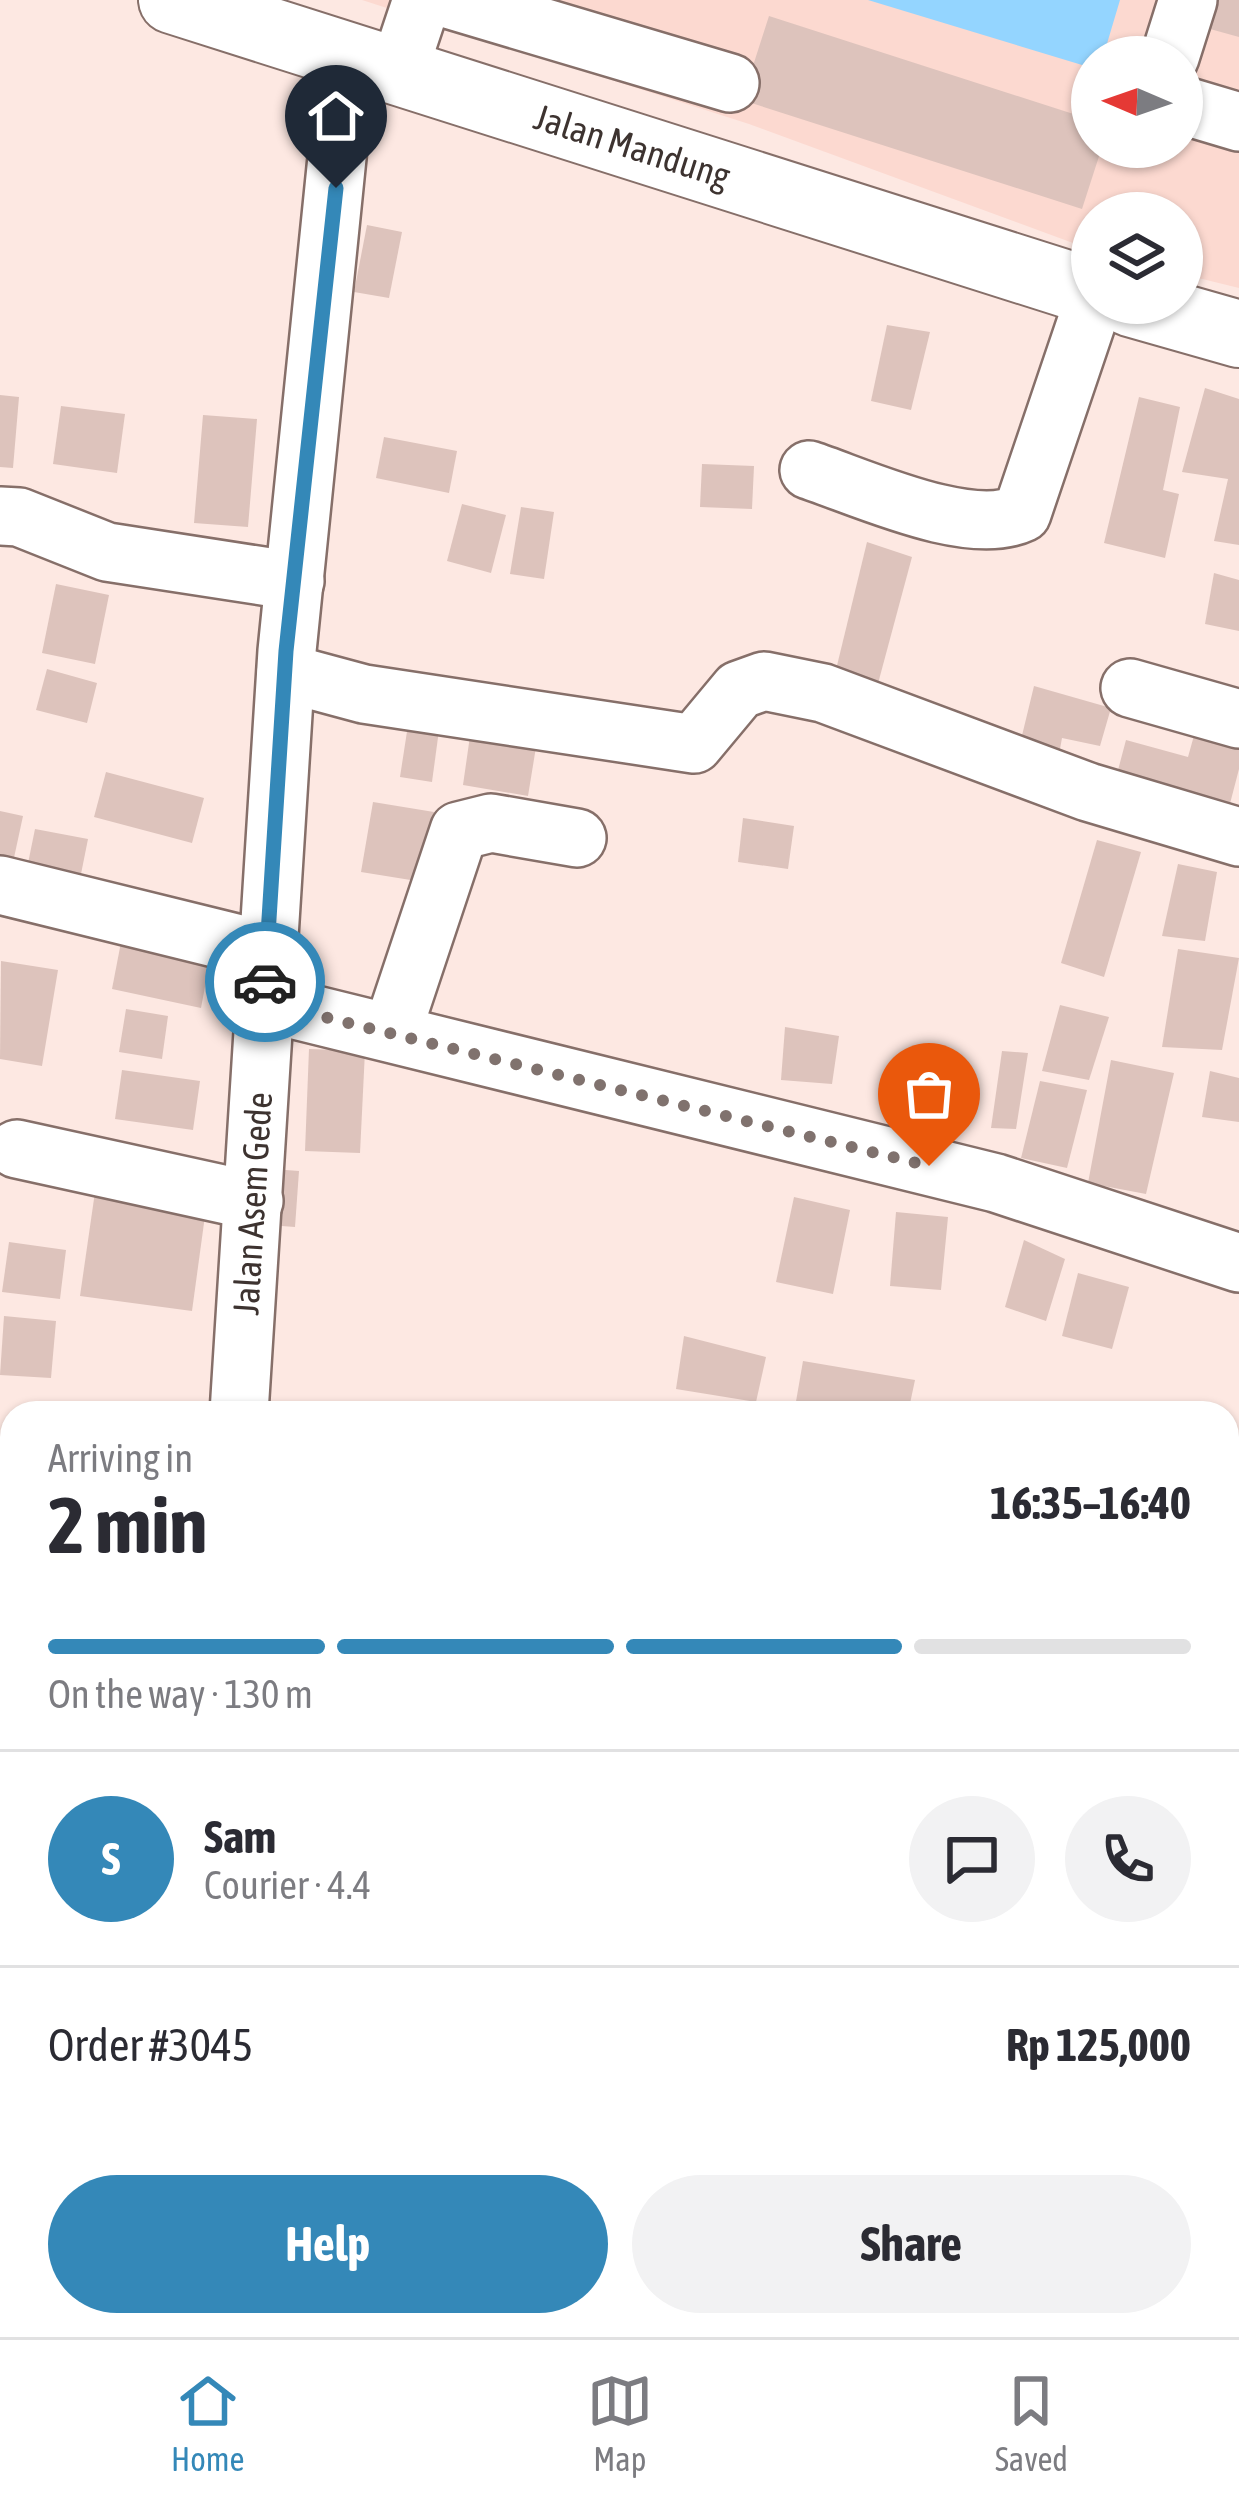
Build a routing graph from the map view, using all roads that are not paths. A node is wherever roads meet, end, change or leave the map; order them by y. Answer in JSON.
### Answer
{"nodes":[{"id":1,"x":172,"y":0,"type":"edge"},
{"id":2,"x":422,"y":0,"type":"edge"},
{"id":3,"x":451,"y":0,"type":"edge"},
{"id":4,"x":1188,"y":0,"type":"edge"},
{"id":5,"x":1177,"y":36,"type":"edge"},
{"id":6,"x":372,"y":67,"type":"junction"},
{"id":7,"x":730,"y":83,"type":"dead end"},
{"id":8,"x":1203,"y":111,"type":"edge"},
{"id":9,"x":1239,"y":122,"type":"edge"},
{"id":10,"x":1071,"y":285,"type":"edge"},
{"id":11,"x":1203,"y":319,"type":"edge"},
{"id":12,"x":1086,"y":324,"type":"edge"},
{"id":13,"x":1237,"y":326,"type":"edge"},
{"id":14,"x":809,"y":470,"type":"dead end"},
{"id":15,"x":0,"y":516,"type":"edge"},
{"id":16,"x":295,"y":580,"type":"junction"},
{"id":17,"x":286,"y":673,"type":"junction"},
{"id":18,"x":1130,"y":688,"type":"dead end"},
{"id":19,"x":1239,"y":719,"type":"edge"},
{"id":20,"x":1239,"y":837,"type":"edge"},
{"id":21,"x":578,"y":838,"type":"dead end"},
{"id":22,"x":0,"y":885,"type":"edge"},
{"id":23,"x":266,"y":977,"type":"junction"},
{"id":24,"x":392,"y":1032,"type":"junction"},
{"id":25,"x":17,"y":1149,"type":"dead end"},
{"id":26,"x":254,"y":1201,"type":"junction"},
{"id":27,"x":1239,"y":1263,"type":"edge"},
{"id":28,"x":240,"y":1401,"type":"edge"}],
"edges":[{"from":1,"to":6,"type":"main road","name":"Jalan Mandung"},
{"from":2,"to":6,"type":"street","name":"Jalan Asem Gede"},
{"from":3,"to":7,"type":"street"},
{"from":4,"to":5,"type":"street"},
{"from":6,"to":10,"type":"main road","name":"Jalan Mandung"},
{"from":6,"to":16,"type":"street","name":"Jalan Asem Gede"},
{"from":8,"to":9,"type":"street"},
{"from":11,"to":13,"type":"main road"},
{"from":12,"to":14,"type":"street"},
{"from":15,"to":16,"type":"street"},
{"from":16,"to":17,"type":"street","name":"Jalan Asem Gede"},
{"from":17,"to":20,"type":"street"},
{"from":17,"to":23,"type":"street","name":"Jalan Asem Gede"},
{"from":18,"to":19,"type":"street"},
{"from":21,"to":24,"type":"street"},
{"from":22,"to":23,"type":"street"},
{"from":23,"to":24,"type":"street"},
{"from":23,"to":26,"type":"street","name":"Jalan Asem Gede"},
{"from":24,"to":27,"type":"street"},
{"from":25,"to":26,"type":"street"},
{"from":26,"to":28,"type":"street","name":"Jalan Asem Gede"}]}
